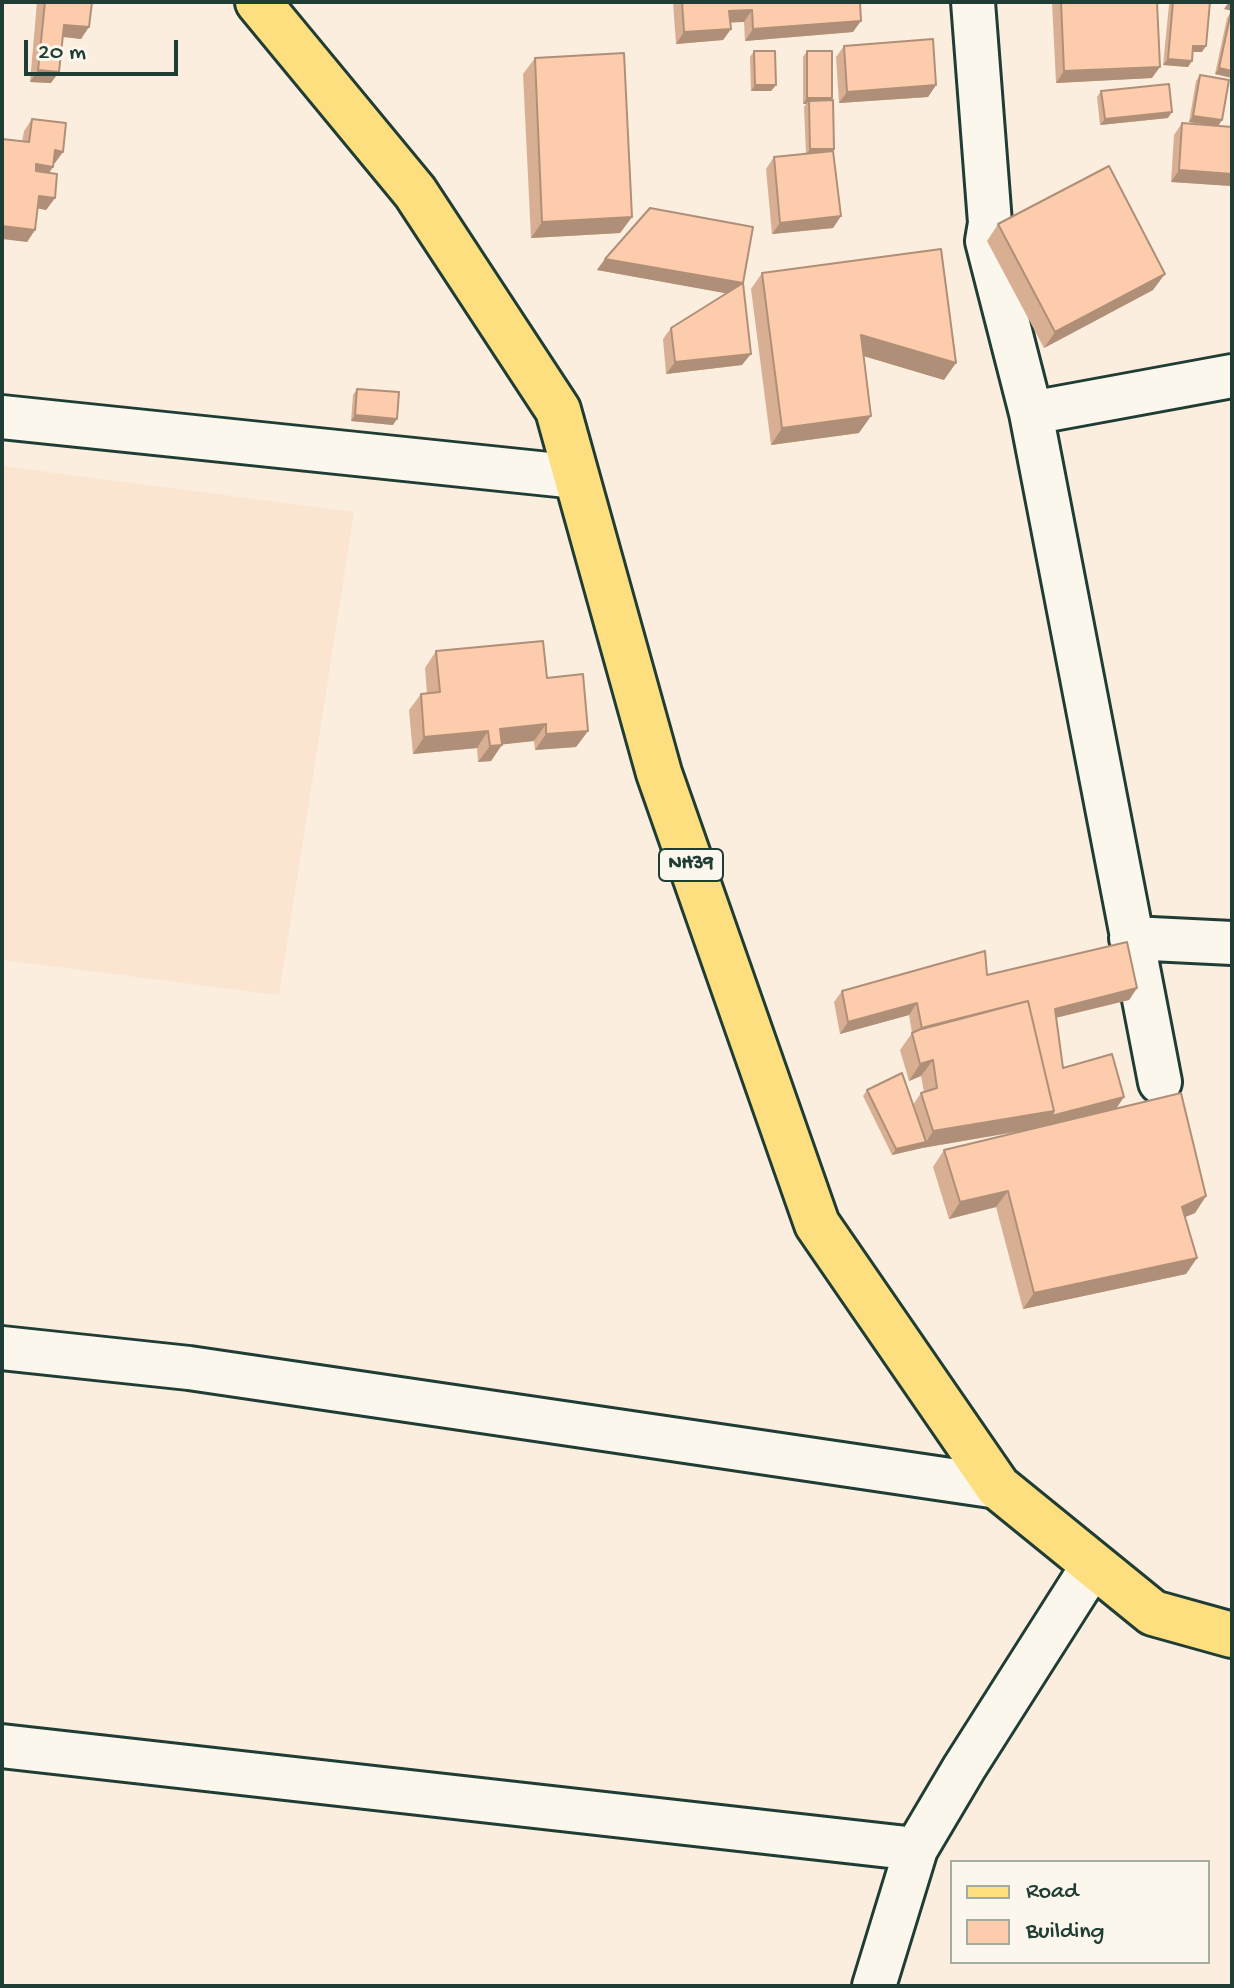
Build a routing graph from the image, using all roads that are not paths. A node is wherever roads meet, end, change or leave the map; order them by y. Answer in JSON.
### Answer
{"nodes":[{"id":1,"x":258,"y":2,"type":"edge"},
{"id":2,"x":973,"y":2,"type":"edge"},
{"id":3,"x":1232,"y":376,"type":"edge"},
{"id":4,"x":1031,"y":413,"type":"junction"},
{"id":5,"x":2,"y":417,"type":"edge"},
{"id":6,"x":577,"y":477,"type":"junction"},
{"id":7,"x":1131,"y":938,"type":"junction"},
{"id":8,"x":1232,"y":943,"type":"edge"},
{"id":9,"x":1160,"y":1082,"type":"dead end"},
{"id":10,"x":2,"y":1348,"type":"edge"},
{"id":11,"x":998,"y":1487,"type":"junction"},
{"id":12,"x":1093,"y":1565,"type":"junction"},
{"id":13,"x":1232,"y":1635,"type":"edge"},
{"id":14,"x":2,"y":1746,"type":"edge"},
{"id":15,"x":916,"y":1849,"type":"junction"},
{"id":16,"x":874,"y":1986,"type":"edge"}],
"edges":[{"from":1,"to":6,"type":"main road","number":"NH39"},
{"from":2,"to":4,"type":"street"},
{"from":3,"to":4,"type":"street"},
{"from":4,"to":7,"type":"street"},
{"from":5,"to":6,"type":"street"},
{"from":6,"to":11,"type":"main road","number":"NH39"},
{"from":7,"to":8,"type":"street"},
{"from":7,"to":9,"type":"street"},
{"from":10,"to":11,"type":"street"},
{"from":11,"to":12,"type":"main road","number":"NH39"},
{"from":12,"to":13,"type":"main road","number":"NH39"},
{"from":12,"to":15,"type":"street"},
{"from":14,"to":15,"type":"street"},
{"from":15,"to":16,"type":"street"}]}
